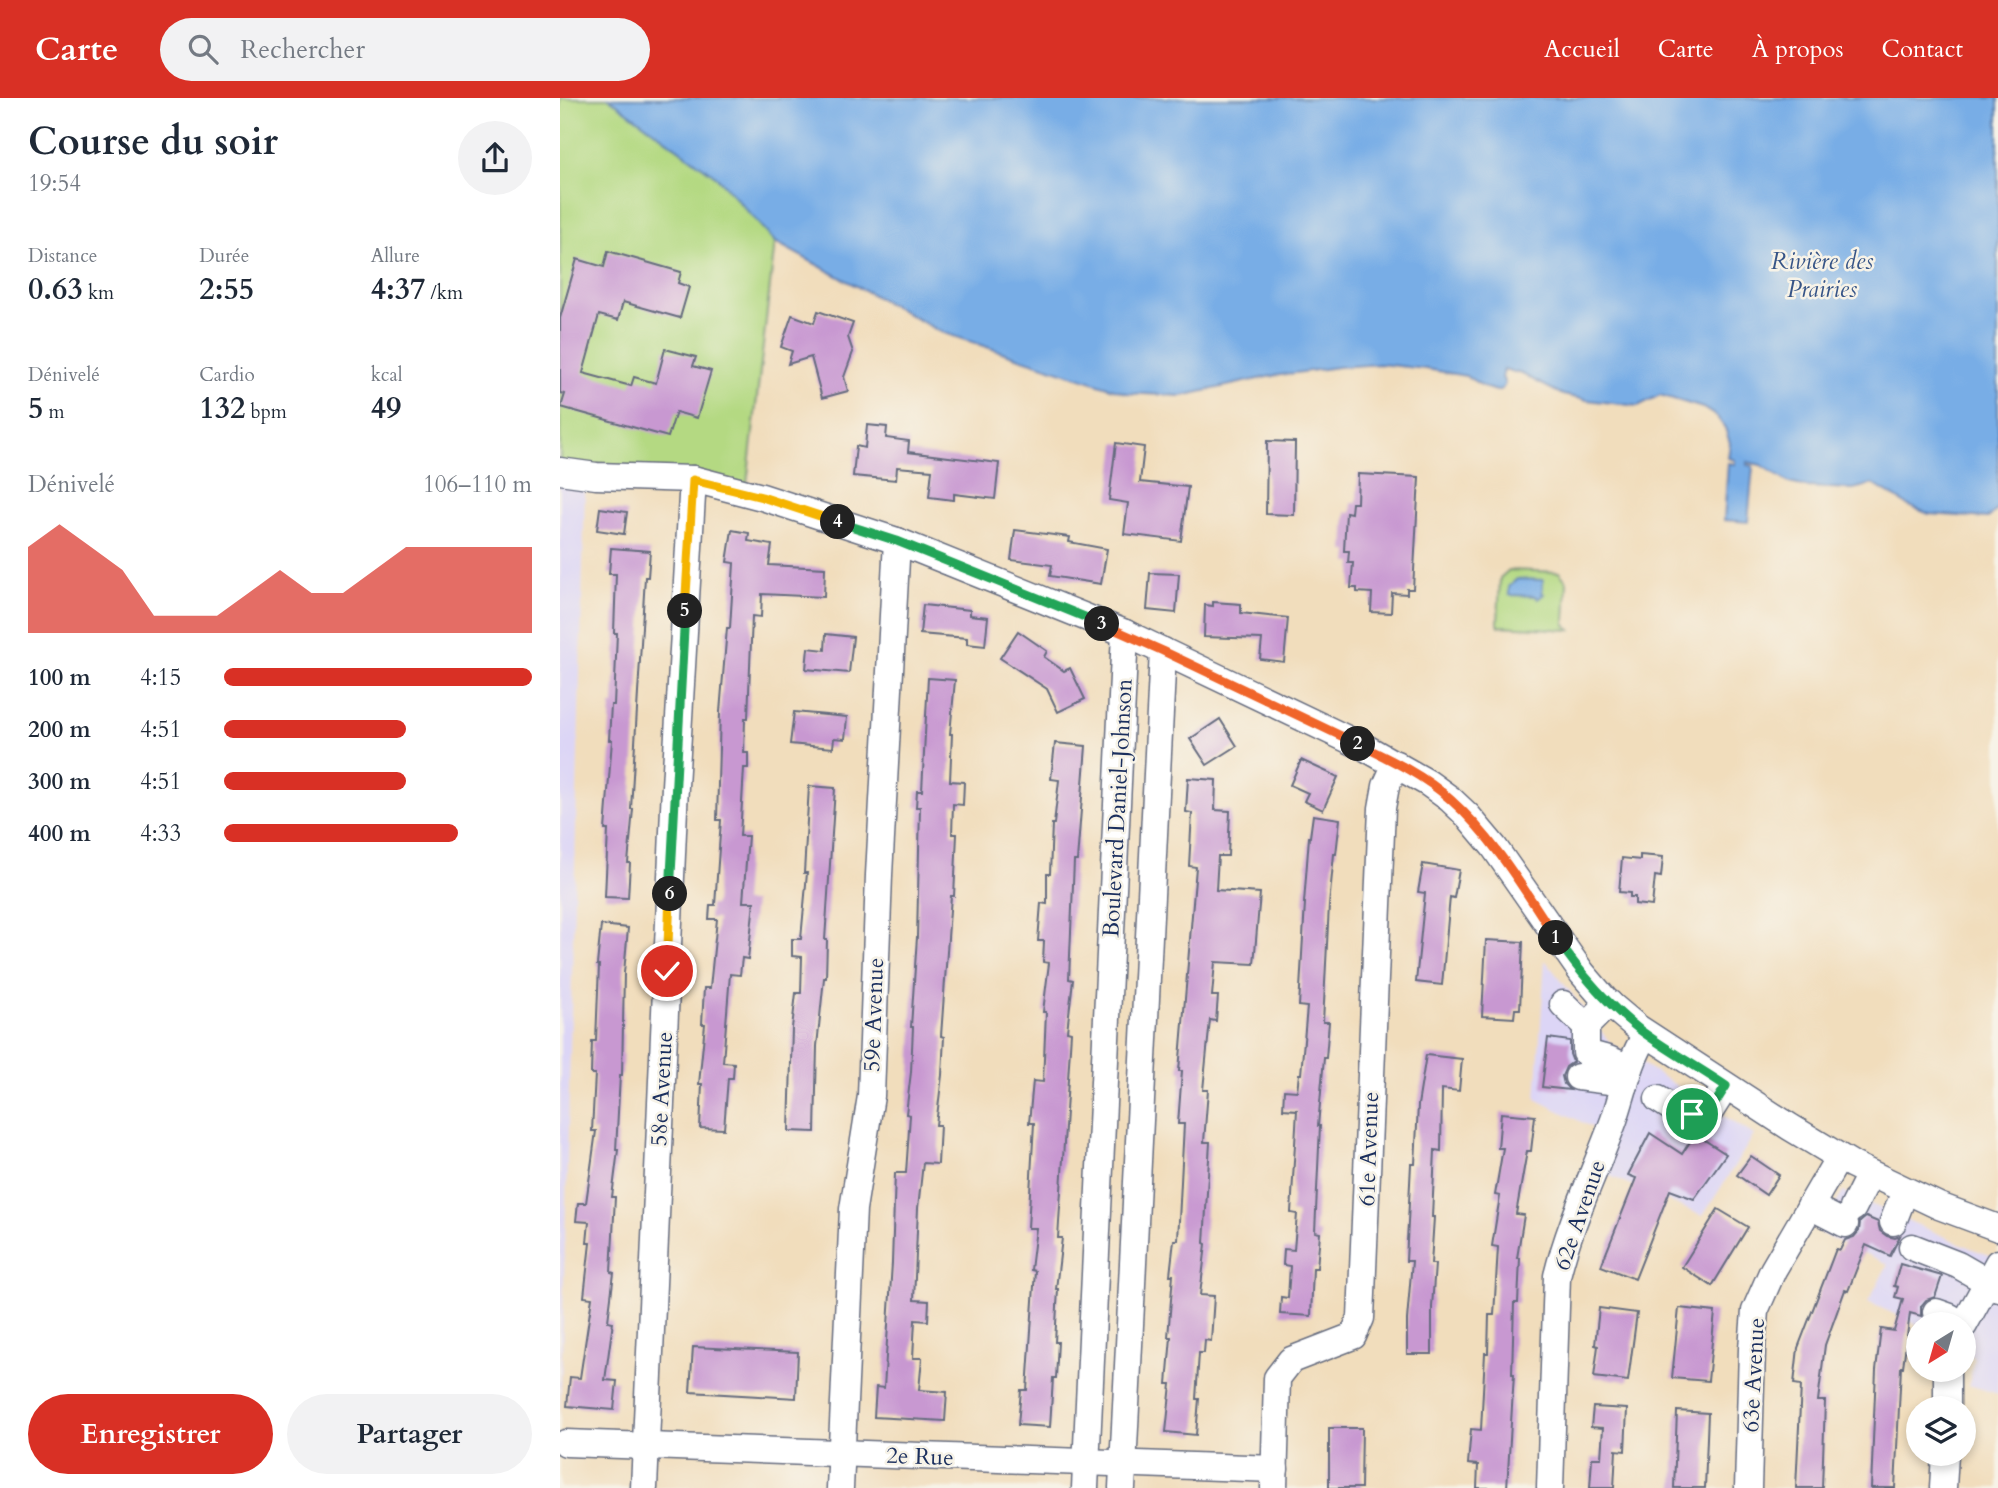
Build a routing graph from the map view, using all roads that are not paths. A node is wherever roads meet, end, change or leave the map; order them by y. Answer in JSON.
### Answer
{"nodes":[{"id":1,"x":560,"y":471,"type":"edge"},
{"id":2,"x":693,"y":480,"type":"junction"},
{"id":3,"x":897,"y":541,"type":"junction"},
{"id":4,"x":1125,"y":633,"type":"junction"},
{"id":5,"x":1163,"y":651,"type":"junction"},
{"id":6,"x":1396,"y":764,"type":"junction"},
{"id":7,"x":1109,"y":983,"type":"junction"},
{"id":8,"x":1146,"y":988,"type":"junction"},
{"id":9,"x":1609,"y":1003,"type":"junction"},
{"id":10,"x":1563,"y":1004,"type":"dead end"},
{"id":11,"x":1586,"y":1026,"type":"junction"},
{"id":12,"x":1646,"y":1035,"type":"junction"},
{"id":13,"x":1578,"y":1077,"type":"dead end"},
{"id":14,"x":1627,"y":1077,"type":"junction"},
{"id":15,"x":1726,"y":1086,"type":"junction"},
{"id":16,"x":1658,"y":1098,"type":"dead end"},
{"id":17,"x":1839,"y":1157,"type":"junction"},
{"id":18,"x":1870,"y":1174,"type":"junction"},
{"id":19,"x":1905,"y":1191,"type":"junction"},
{"id":20,"x":1810,"y":1206,"type":"junction"},
{"id":21,"x":1893,"y":1222,"type":"dead end"},
{"id":22,"x":1998,"y":1228,"type":"edge"},
{"id":23,"x":1097,"y":1241,"type":"junction"},
{"id":24,"x":1134,"y":1244,"type":"junction"},
{"id":25,"x":1912,"y":1247,"type":"dead end"},
{"id":26,"x":1994,"y":1278,"type":"edge"},
{"id":27,"x":1972,"y":1312,"type":"edge"},
{"id":28,"x":566,"y":1443,"type":"dead end"},
{"id":29,"x":646,"y":1446,"type":"junction"},
{"id":30,"x":843,"y":1453,"type":"junction"},
{"id":31,"x":1944,"y":1466,"type":"edge"},
{"id":32,"x":1086,"y":1475,"type":"edge"},
{"id":33,"x":1122,"y":1476,"type":"edge"},
{"id":34,"x":1275,"y":1479,"type":"edge"},
{"id":35,"x":644,"y":1488,"type":"edge"},
{"id":36,"x":841,"y":1488,"type":"edge"},
{"id":37,"x":1550,"y":1488,"type":"edge"},
{"id":38,"x":1748,"y":1488,"type":"edge"},
{"id":39,"x":1943,"y":1488,"type":"edge"}],
"edges":[{"from":1,"to":2,"type":"street"},
{"from":2,"to":3,"type":"street"},
{"from":2,"to":29,"type":"street","name":"58e Avenue"},
{"from":3,"to":4,"type":"street"},
{"from":3,"to":30,"type":"street","name":"59e Avenue"},
{"from":4,"to":5,"type":"street"},
{"from":4,"to":7,"type":"street","name":"Boulevard Daniel-Johnson"},
{"from":5,"to":6,"type":"street"},
{"from":5,"to":8,"type":"street","name":"Boulevard Daniel-Johnson"},
{"from":6,"to":9,"type":"street"},
{"from":6,"to":34,"type":"street","name":"61e Avenue"},
{"from":7,"to":8,"type":"street"},
{"from":7,"to":23,"type":"street","name":"Boulevard Daniel-Johnson"},
{"from":8,"to":24,"type":"street","name":"Boulevard Daniel-Johnson"},
{"from":9,"to":11,"type":"street"},
{"from":9,"to":12,"type":"street"},
{"from":10,"to":11,"type":"street"},
{"from":11,"to":14,"type":"street"},
{"from":12,"to":14,"type":"street","name":"62e Avenue"},
{"from":12,"to":15,"type":"street"},
{"from":13,"to":14,"type":"street"},
{"from":14,"to":37,"type":"street","name":"62e Avenue"},
{"from":15,"to":16,"type":"street"},
{"from":15,"to":17,"type":"street"},
{"from":17,"to":18,"type":"street"},
{"from":17,"to":20,"type":"street","name":"63e Avenue"},
{"from":18,"to":19,"type":"street"},
{"from":18,"to":20,"type":"street"},
{"from":19,"to":21,"type":"street"},
{"from":19,"to":22,"type":"street"},
{"from":20,"to":38,"type":"street","name":"63e Avenue"},
{"from":23,"to":24,"type":"street"},
{"from":23,"to":32,"type":"street","name":"Boulevard Daniel-Johnson"},
{"from":24,"to":33,"type":"street","name":"Boulevard Daniel-Johnson"},
{"from":25,"to":26,"type":"street"},
{"from":26,"to":27,"type":"street"},
{"from":28,"to":29,"type":"street","name":"2e Rue"},
{"from":29,"to":30,"type":"street","name":"2e Rue"},
{"from":29,"to":35,"type":"street","name":"58e Avenue"},
{"from":30,"to":32,"type":"street","name":"2e Rue"},
{"from":30,"to":36,"type":"street","name":"59e Avenue"},
{"from":31,"to":39,"type":"street"},
{"from":32,"to":33,"type":"street","name":"2e Rue"},
{"from":33,"to":34,"type":"street","name":"2e Rue"}]}
